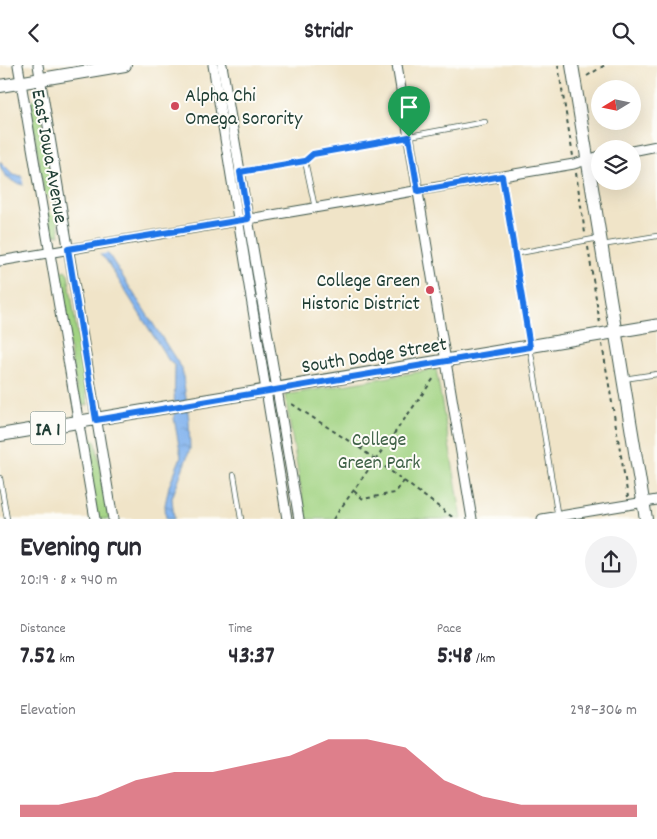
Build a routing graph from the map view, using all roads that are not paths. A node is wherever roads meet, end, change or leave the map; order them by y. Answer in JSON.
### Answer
{"nodes":[{"id":1,"x":18,"y":65,"type":"edge"},
{"id":2,"x":38,"y":65,"type":"edge"},
{"id":3,"x":125,"y":65,"type":"edge"},
{"id":4,"x":213,"y":65,"type":"edge"},
{"id":5,"x":222,"y":65,"type":"edge"},
{"id":6,"x":397,"y":65,"type":"edge"},
{"id":7,"x":572,"y":65,"type":"edge"},
{"id":8,"x":41,"y":79,"type":"junction"},
{"id":9,"x":21,"y":82,"type":"junction"},
{"id":10,"x":0,"y":86,"type":"edge"},
{"id":11,"x":485,"y":122,"type":"dead end"},
{"id":12,"x":409,"y":137,"type":"junction"},
{"id":13,"x":591,"y":144,"type":"edge"},
{"id":14,"x":657,"y":146,"type":"edge"},
{"id":15,"x":641,"y":149,"type":"edge"},
{"id":16,"x":591,"y":158,"type":"edge"},
{"id":17,"x":305,"y":161,"type":"junction"},
{"id":18,"x":240,"y":172,"type":"junction"},
{"id":19,"x":502,"y":176,"type":"junction"},
{"id":20,"x":597,"y":190,"type":"edge"},
{"id":21,"x":418,"y":191,"type":"junction"},
{"id":22,"x":315,"y":208,"type":"junction"},
{"id":23,"x":243,"y":220,"type":"junction"},
{"id":24,"x":657,"y":236,"type":"edge"},
{"id":25,"x":601,"y":241,"type":"junction"},
{"id":26,"x":68,"y":249,"type":"junction"},
{"id":27,"x":50,"y":252,"type":"junction"},
{"id":28,"x":514,"y":253,"type":"junction"},
{"id":29,"x":0,"y":261,"type":"edge"},
{"id":30,"x":657,"y":325,"type":"edge"},
{"id":31,"x":615,"y":332,"type":"junction"},
{"id":32,"x":530,"y":347,"type":"junction"},
{"id":33,"x":446,"y":361,"type":"junction"},
{"id":34,"x":657,"y":374,"type":"edge"},
{"id":35,"x":623,"y":379,"type":"junction"},
{"id":36,"x":272,"y":390,"type":"junction"},
{"id":37,"x":96,"y":420,"type":"junction"},
{"id":38,"x":78,"y":423,"type":"junction"},
{"id":39,"x":0,"y":435,"type":"edge"},
{"id":40,"x":234,"y":475,"type":"dead end"},
{"id":41,"x":0,"y":479,"type":"edge"},
{"id":42,"x":657,"y":500,"type":"edge"},
{"id":43,"x":643,"y":502,"type":"junction"},
{"id":44,"x":558,"y":518,"type":"edge"},
{"id":45,"x":7,"y":519,"type":"edge"},
{"id":46,"x":95,"y":519,"type":"edge"},
{"id":47,"x":113,"y":519,"type":"edge"},
{"id":48,"x":241,"y":519,"type":"edge"},
{"id":49,"x":286,"y":519,"type":"edge"},
{"id":50,"x":299,"y":519,"type":"edge"},
{"id":51,"x":472,"y":519,"type":"edge"},
{"id":52,"x":542,"y":519,"type":"edge"},
{"id":53,"x":646,"y":519,"type":"edge"}],
"edges":[{"from":1,"to":9,"type":"street","name":"East Iowa Avenue"},
{"from":2,"to":8,"type":"street","name":"East Iowa Avenue"},
{"from":3,"to":8,"type":"main road"},
{"from":4,"to":23,"type":"street"},
{"from":5,"to":18,"type":"street"},
{"from":6,"to":12,"type":"street"},
{"from":7,"to":13,"type":"main road"},
{"from":8,"to":9,"type":"main road"},
{"from":8,"to":26,"type":"street","name":"East Iowa Avenue"},
{"from":9,"to":10,"type":"main road"},
{"from":9,"to":27,"type":"street","name":"East Iowa Avenue"},
{"from":11,"to":12,"type":"lane"},
{"from":12,"to":17,"type":"lane"},
{"from":12,"to":21,"type":"street"},
{"from":14,"to":15,"type":"street"},
{"from":16,"to":19,"type":"street"},
{"from":17,"to":18,"type":"lane"},
{"from":17,"to":22,"type":"lane"},
{"from":18,"to":23,"type":"street"},
{"from":19,"to":21,"type":"street"},
{"from":19,"to":28,"type":"lane"},
{"from":20,"to":25,"type":"main road"},
{"from":21,"to":22,"type":"street"},
{"from":21,"to":33,"type":"street"},
{"from":22,"to":23,"type":"street"},
{"from":23,"to":26,"type":"street"},
{"from":23,"to":36,"type":"street"},
{"from":24,"to":25,"type":"lane"},
{"from":25,"to":28,"type":"lane"},
{"from":25,"to":31,"type":"main road"},
{"from":26,"to":27,"type":"street"},
{"from":26,"to":37,"type":"street","name":"East Iowa Avenue"},
{"from":27,"to":29,"type":"street"},
{"from":27,"to":38,"type":"street","name":"East Iowa Avenue"},
{"from":28,"to":32,"type":"lane"},
{"from":30,"to":31,"type":"main road","name":"South Dodge Street"},
{"from":31,"to":32,"type":"main road","name":"South Dodge Street","number":"IA 1"},
{"from":31,"to":35,"type":"main road"},
{"from":32,"to":33,"type":"main road","name":"South Dodge Street","number":"IA 1"},
{"from":32,"to":44,"type":"lane"},
{"from":33,"to":36,"type":"main road","name":"South Dodge Street","number":"IA 1"},
{"from":33,"to":51,"type":"street"},
{"from":34,"to":35,"type":"lane"},
{"from":35,"to":43,"type":"main road"},
{"from":36,"to":37,"type":"main road","name":"South Dodge Street","number":"IA 1"},
{"from":36,"to":49,"type":"street"},
{"from":36,"to":50,"type":"street"},
{"from":37,"to":38,"type":"main road","number":"IA 1"},
{"from":37,"to":47,"type":"street","name":"East Iowa Avenue"},
{"from":38,"to":39,"type":"main road","number":"IA 1"},
{"from":38,"to":46,"type":"street","name":"East Iowa Avenue"},
{"from":40,"to":48,"type":"lane"},
{"from":41,"to":45,"type":"lane"},
{"from":42,"to":43,"type":"street"},
{"from":43,"to":44,"type":"street"},
{"from":43,"to":53,"type":"main road"},
{"from":44,"to":52,"type":"street"}]}
